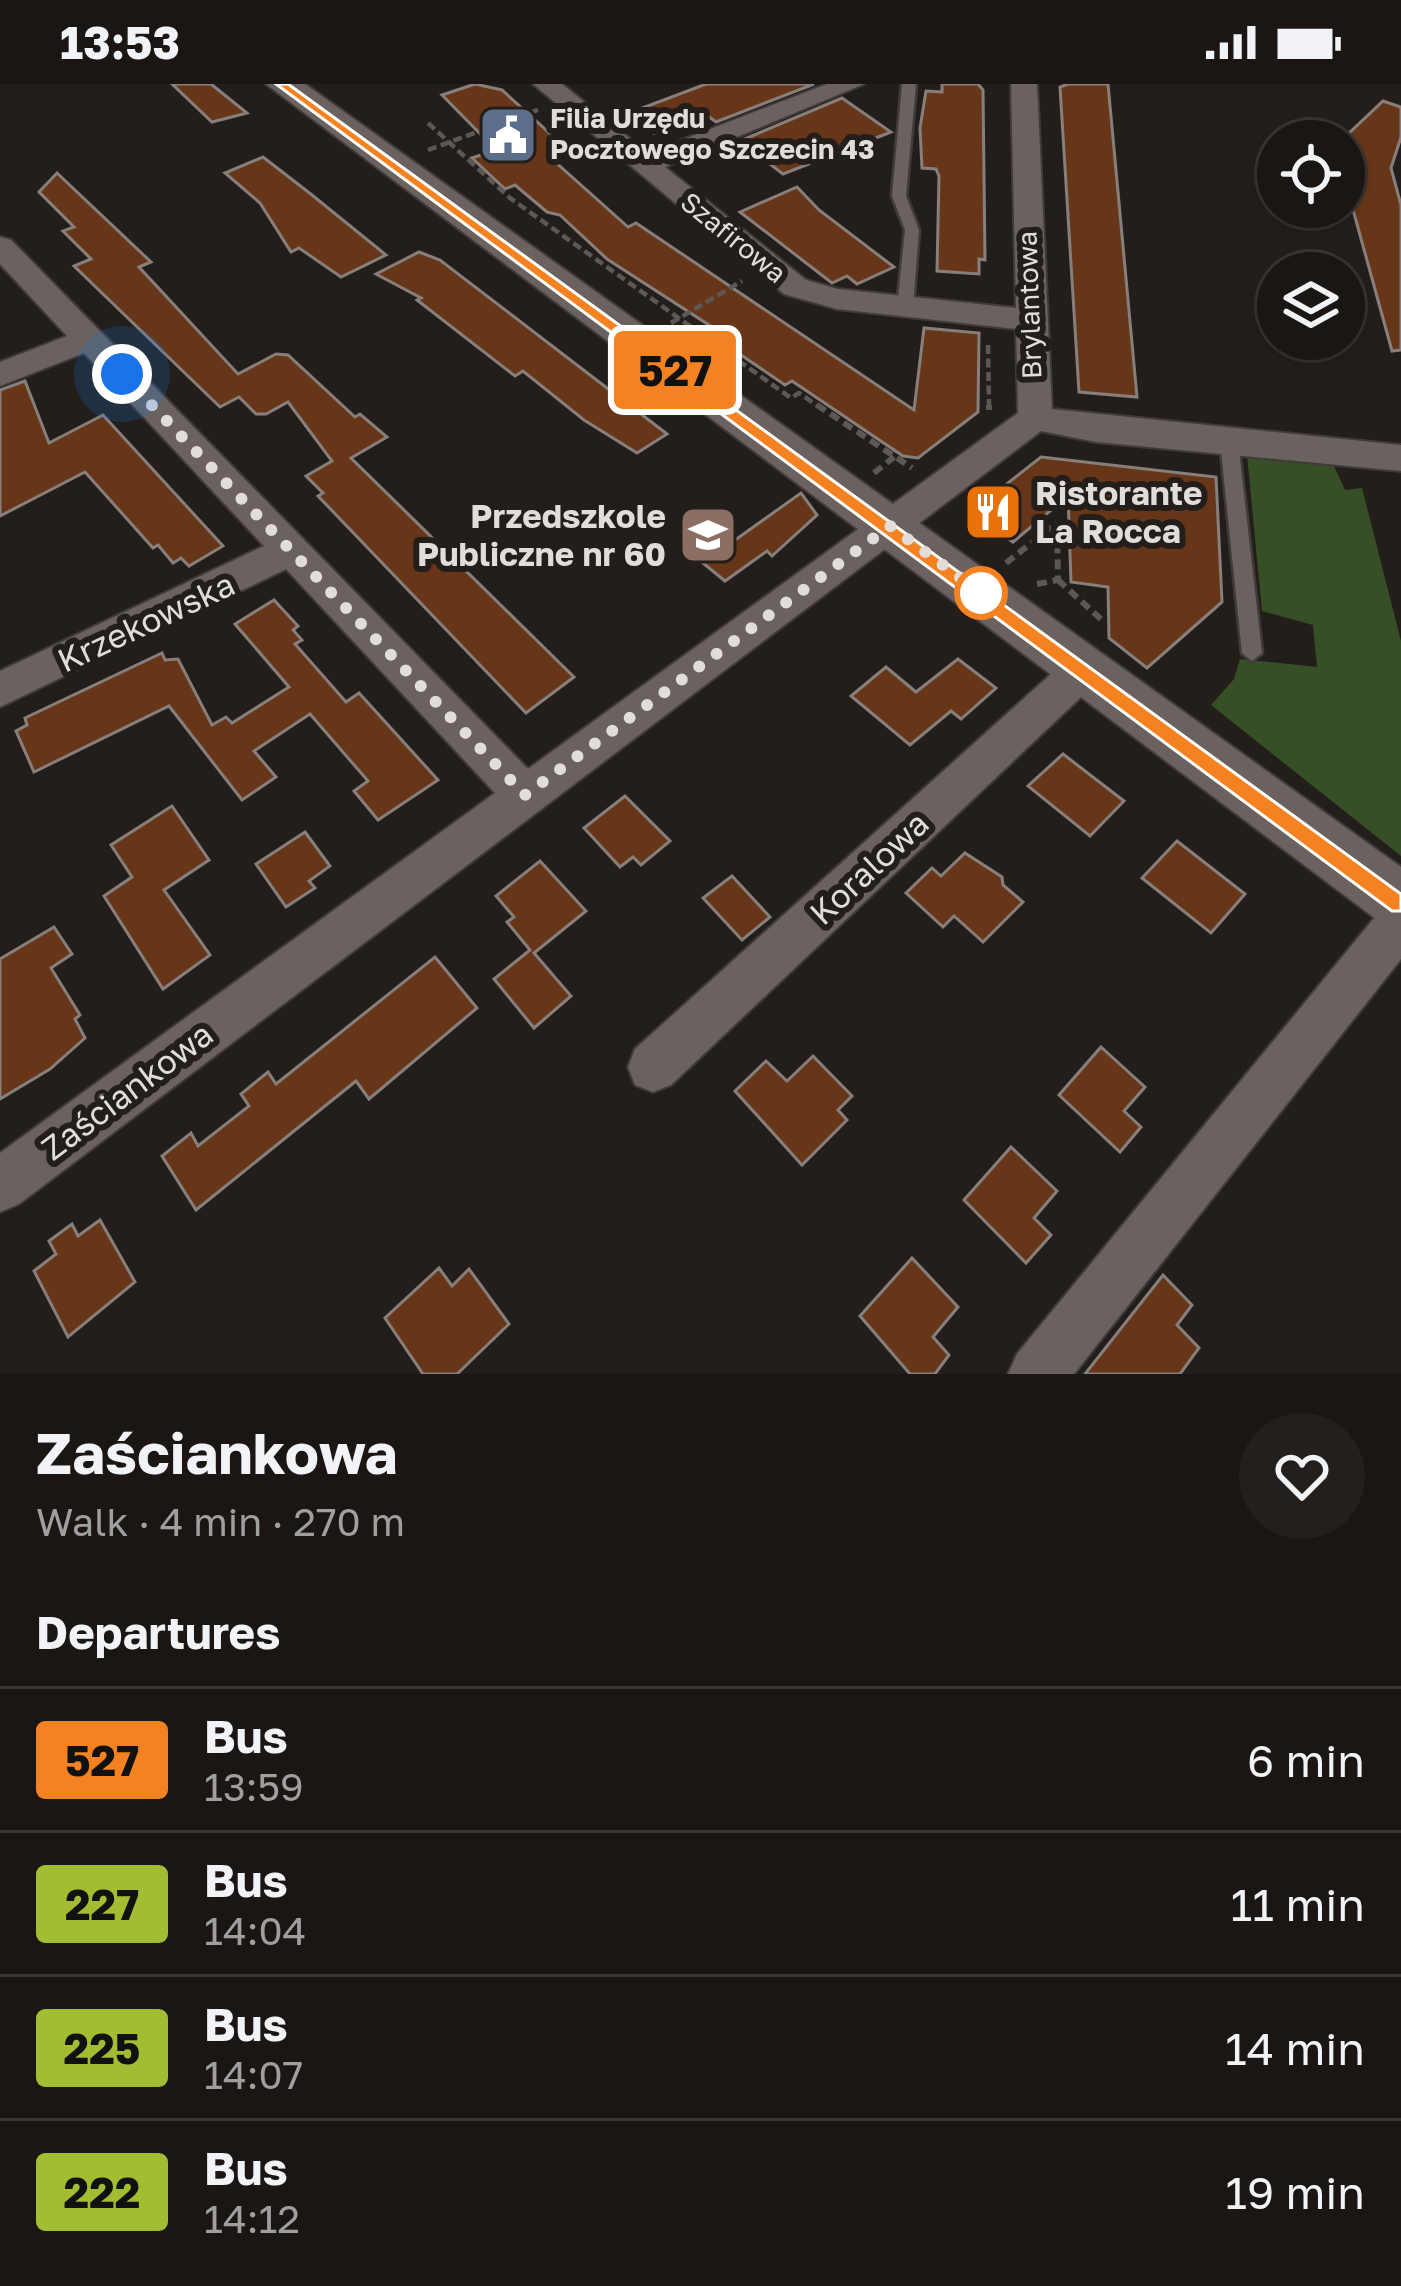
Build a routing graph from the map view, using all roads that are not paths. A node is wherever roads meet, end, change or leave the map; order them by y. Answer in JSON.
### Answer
{"nodes":[{"id":1,"x":283,"y":84,"type":"edge"},
{"id":2,"x":851,"y":84,"type":"edge"},
{"id":3,"x":910,"y":84,"type":"edge"},
{"id":4,"x":1024,"y":84,"type":"edge"},
{"id":5,"x":556,"y":92,"type":"edge"},
{"id":6,"x":644,"y":165,"type":"junction"},
{"id":7,"x":1,"y":247,"type":"edge"},
{"id":8,"x":905,"y":307,"type":"junction"},
{"id":9,"x":1028,"y":320,"type":"junction"},
{"id":10,"x":89,"y":339,"type":"junction"},
{"id":11,"x":0,"y":375,"type":"edge"},
{"id":12,"x":1035,"y":418,"type":"junction"},
{"id":13,"x":1229,"y":441,"type":"junction"},
{"id":14,"x":1401,"y":458,"type":"edge"},
{"id":15,"x":890,"y":526,"type":"junction"},
{"id":16,"x":290,"y":551,"type":"junction"},
{"id":17,"x":1094,"y":645,"type":"junction"},
{"id":18,"x":1252,"y":653,"type":"dead end"},
{"id":19,"x":0,"y":689,"type":"edge"},
{"id":20,"x":525,"y":795,"type":"junction"},
{"id":21,"x":1401,"y":902,"type":"edge"},
{"id":22,"x":1401,"y":922,"type":"edge"},
{"id":23,"x":653,"y":1066,"type":"dead end"},
{"id":24,"x":0,"y":1185,"type":"edge"},
{"id":25,"x":1037,"y":1374,"type":"edge"}],
"edges":[{"from":1,"to":15,"type":"street"},
{"from":2,"to":6,"type":"street"},
{"from":3,"to":8,"type":"lane"},
{"from":4,"to":9,"type":"street","name":"Brylantowa"},
{"from":5,"to":6,"type":"street","name":"Szafirowa"},
{"from":6,"to":8,"type":"street","name":"Szafirowa"},
{"from":7,"to":10,"type":"street"},
{"from":8,"to":9,"type":"street","name":"Szafirowa"},
{"from":9,"to":12,"type":"street","name":"Brylantowa"},
{"from":10,"to":11,"type":"street"},
{"from":10,"to":16,"type":"street"},
{"from":12,"to":13,"type":"street"},
{"from":12,"to":15,"type":"street","name":"Brylantowa"},
{"from":13,"to":14,"type":"street"},
{"from":13,"to":18,"type":"lane"},
{"from":15,"to":17,"type":"street"},
{"from":15,"to":20,"type":"street","name":"Zaściankowa"},
{"from":16,"to":19,"type":"street","name":"Krzekowska"},
{"from":16,"to":20,"type":"street"},
{"from":17,"to":21,"type":"street"},
{"from":17,"to":23,"type":"street","name":"Koralowa"},
{"from":20,"to":24,"type":"street","name":"Zaściankowa"},
{"from":22,"to":25,"type":"street"}]}
